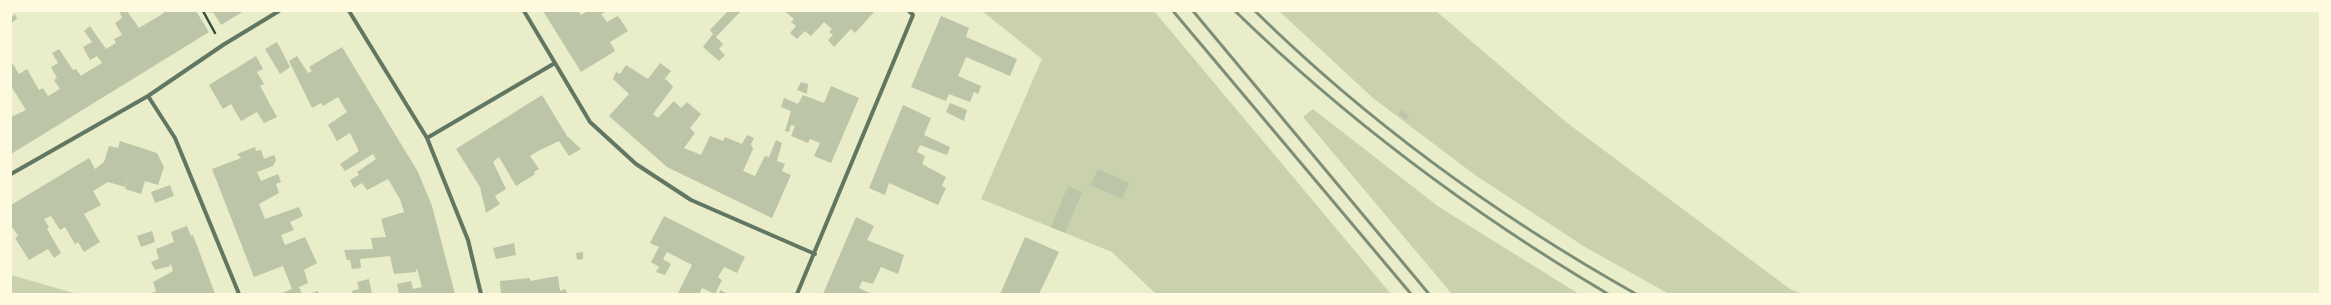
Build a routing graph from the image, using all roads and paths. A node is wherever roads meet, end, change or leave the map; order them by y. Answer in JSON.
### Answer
{"nodes":[{"id":1,"x":203,"y":11,"type":"edge"},
{"id":2,"x":279,"y":11,"type":"edge"},
{"id":3,"x":349,"y":11,"type":"edge"},
{"id":4,"x":524,"y":11,"type":"edge"},
{"id":5,"x":909,"y":11,"type":"edge"},
{"id":6,"x":223,"y":46,"type":"junction"},
{"id":7,"x":555,"y":63,"type":"junction"},
{"id":8,"x":148,"y":96,"type":"junction"},
{"id":9,"x":427,"y":138,"type":"junction"},
{"id":10,"x":11,"y":174,"type":"edge"},
{"id":11,"x":815,"y":254,"type":"junction"},
{"id":12,"x":239,"y":294,"type":"edge"},
{"id":13,"x":481,"y":294,"type":"edge"},
{"id":14,"x":797,"y":294,"type":"edge"}],
"edges":[{"from":1,"to":6,"type":"path"},
{"from":2,"to":6,"type":"street"},
{"from":3,"to":9,"type":"street"},
{"from":4,"to":7,"type":"street"},
{"from":5,"to":11,"type":"street"},
{"from":6,"to":8,"type":"street"},
{"from":7,"to":9,"type":"street"},
{"from":7,"to":11,"type":"street"},
{"from":8,"to":10,"type":"street"},
{"from":8,"to":12,"type":"street"},
{"from":9,"to":13,"type":"street"},
{"from":11,"to":14,"type":"street"}]}
